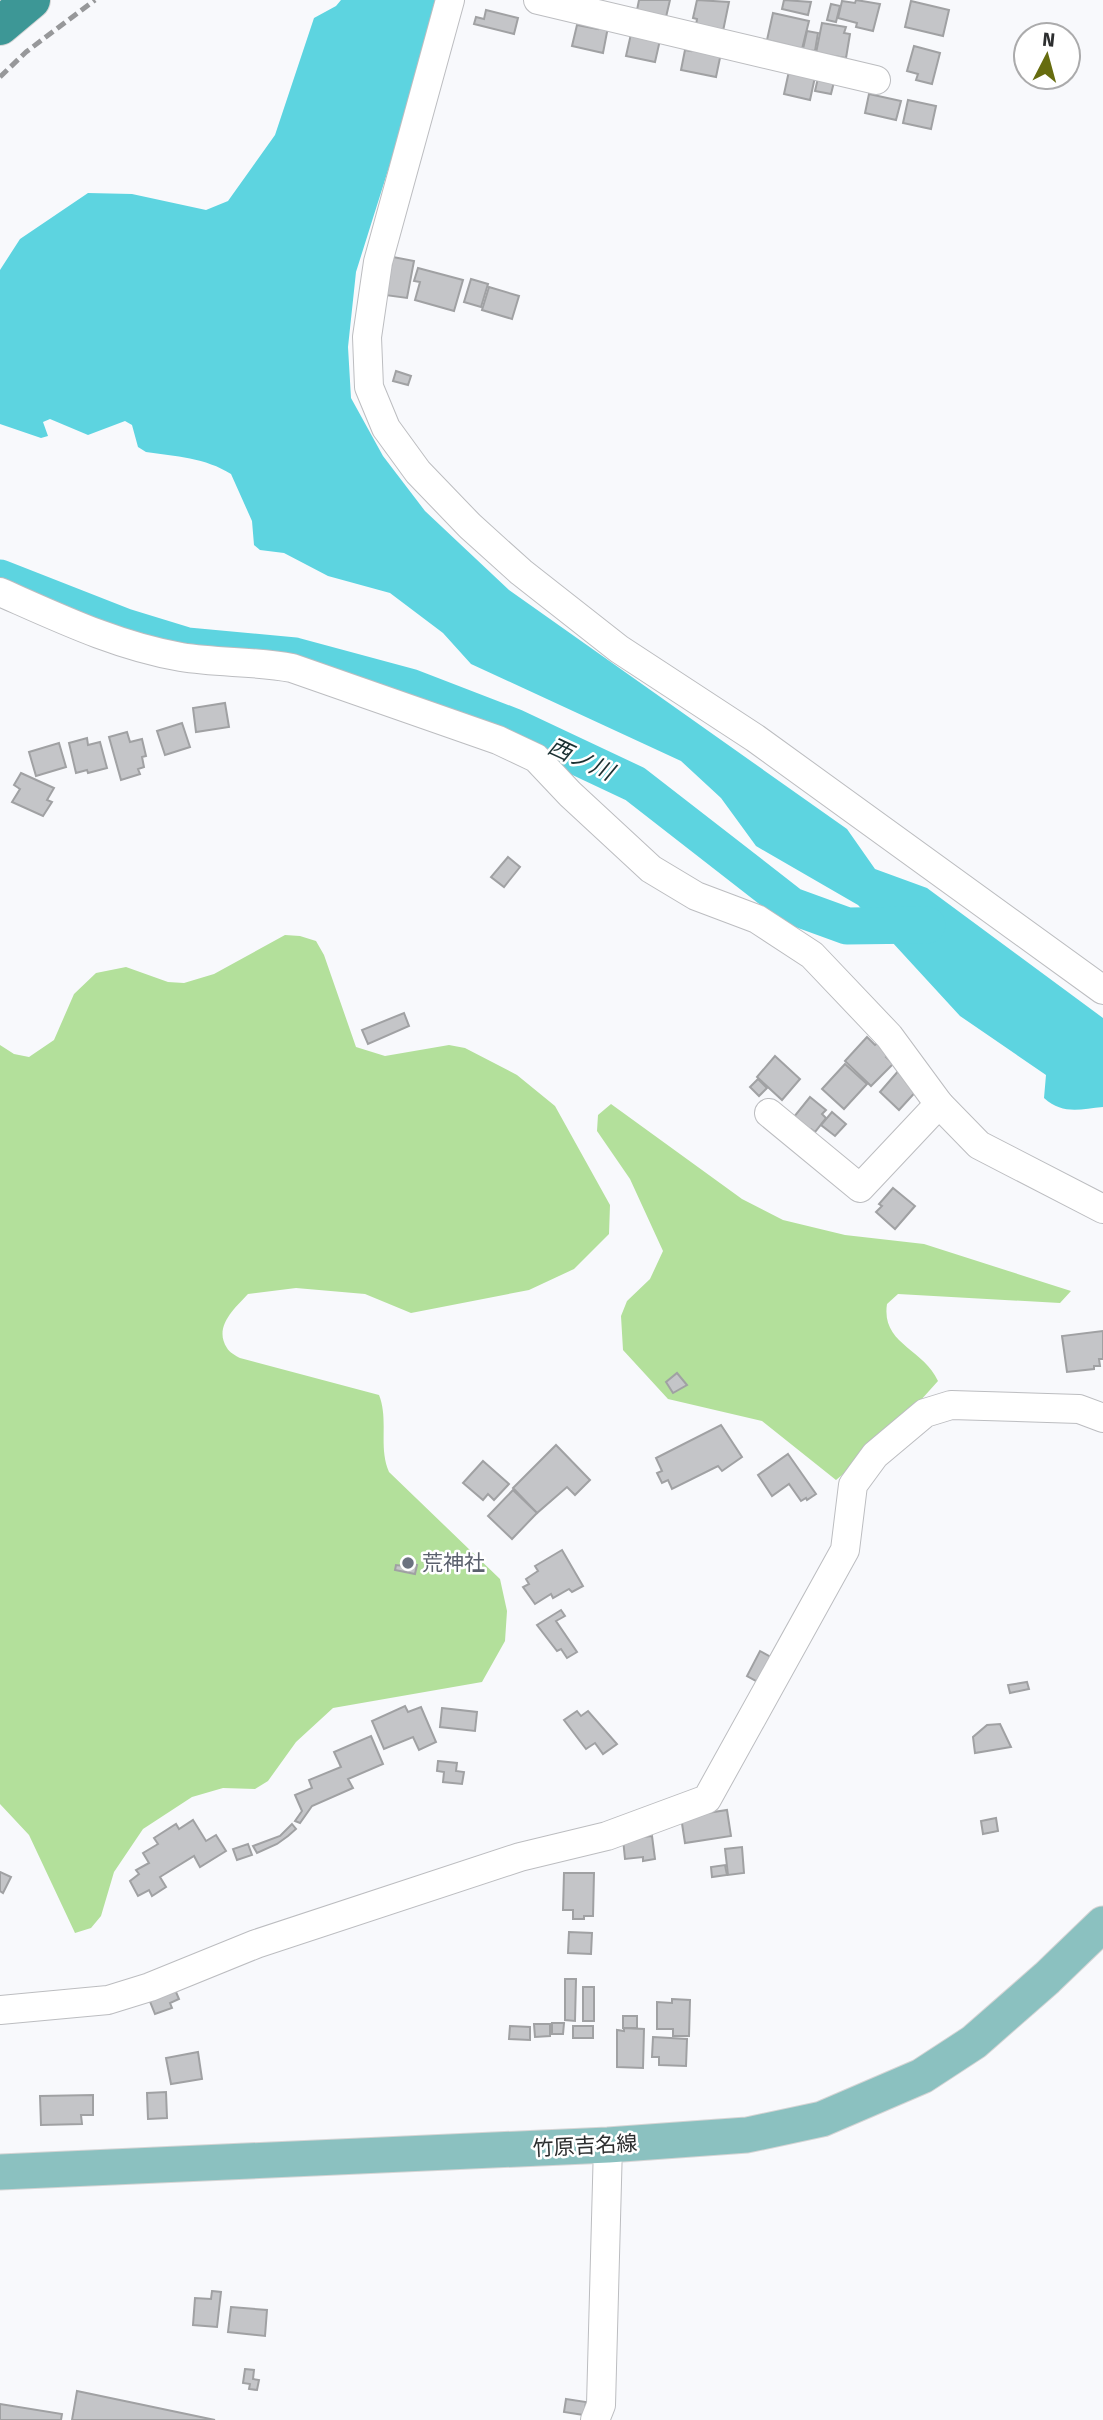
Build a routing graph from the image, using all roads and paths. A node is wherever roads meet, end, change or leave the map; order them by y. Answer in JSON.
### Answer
{"nodes":[{"id":1,"x":31,"y":0,"type":"edge"},
{"id":2,"x":450,"y":0,"type":"edge"},
{"id":3,"x":538,"y":0,"type":"edge"},
{"id":4,"x":0,"y":26,"type":"edge"},
{"id":5,"x":876,"y":80,"type":"dead end"},
{"id":6,"x":0,"y":592,"type":"edge"},
{"id":7,"x":1103,"y":990,"type":"edge"},
{"id":8,"x":939,"y":1104,"type":"junction"},
{"id":9,"x":769,"y":1113,"type":"dead end"},
{"id":10,"x":1103,"y":1209,"type":"edge"},
{"id":11,"x":1103,"y":1418,"type":"edge"},
{"id":12,"x":1103,"y":1924,"type":"edge"},
{"id":13,"x":0,"y":2010,"type":"edge"},
{"id":14,"x":608,"y":2145,"type":"junction"},
{"id":15,"x":0,"y":2172,"type":"edge"},
{"id":16,"x":595,"y":2420,"type":"edge"}],
"edges":[{"from":1,"to":4,"type":"highway"},
{"from":2,"to":7,"type":"street"},
{"from":3,"to":5,"type":"street"},
{"from":6,"to":8,"type":"street"},
{"from":8,"to":9,"type":"street"},
{"from":8,"to":10,"type":"street"},
{"from":11,"to":13,"type":"street"},
{"from":12,"to":14,"type":"main road","name":"竹原吉名線"},
{"from":14,"to":15,"type":"main road","name":"竹原吉名線"},
{"from":14,"to":16,"type":"street"}]}
